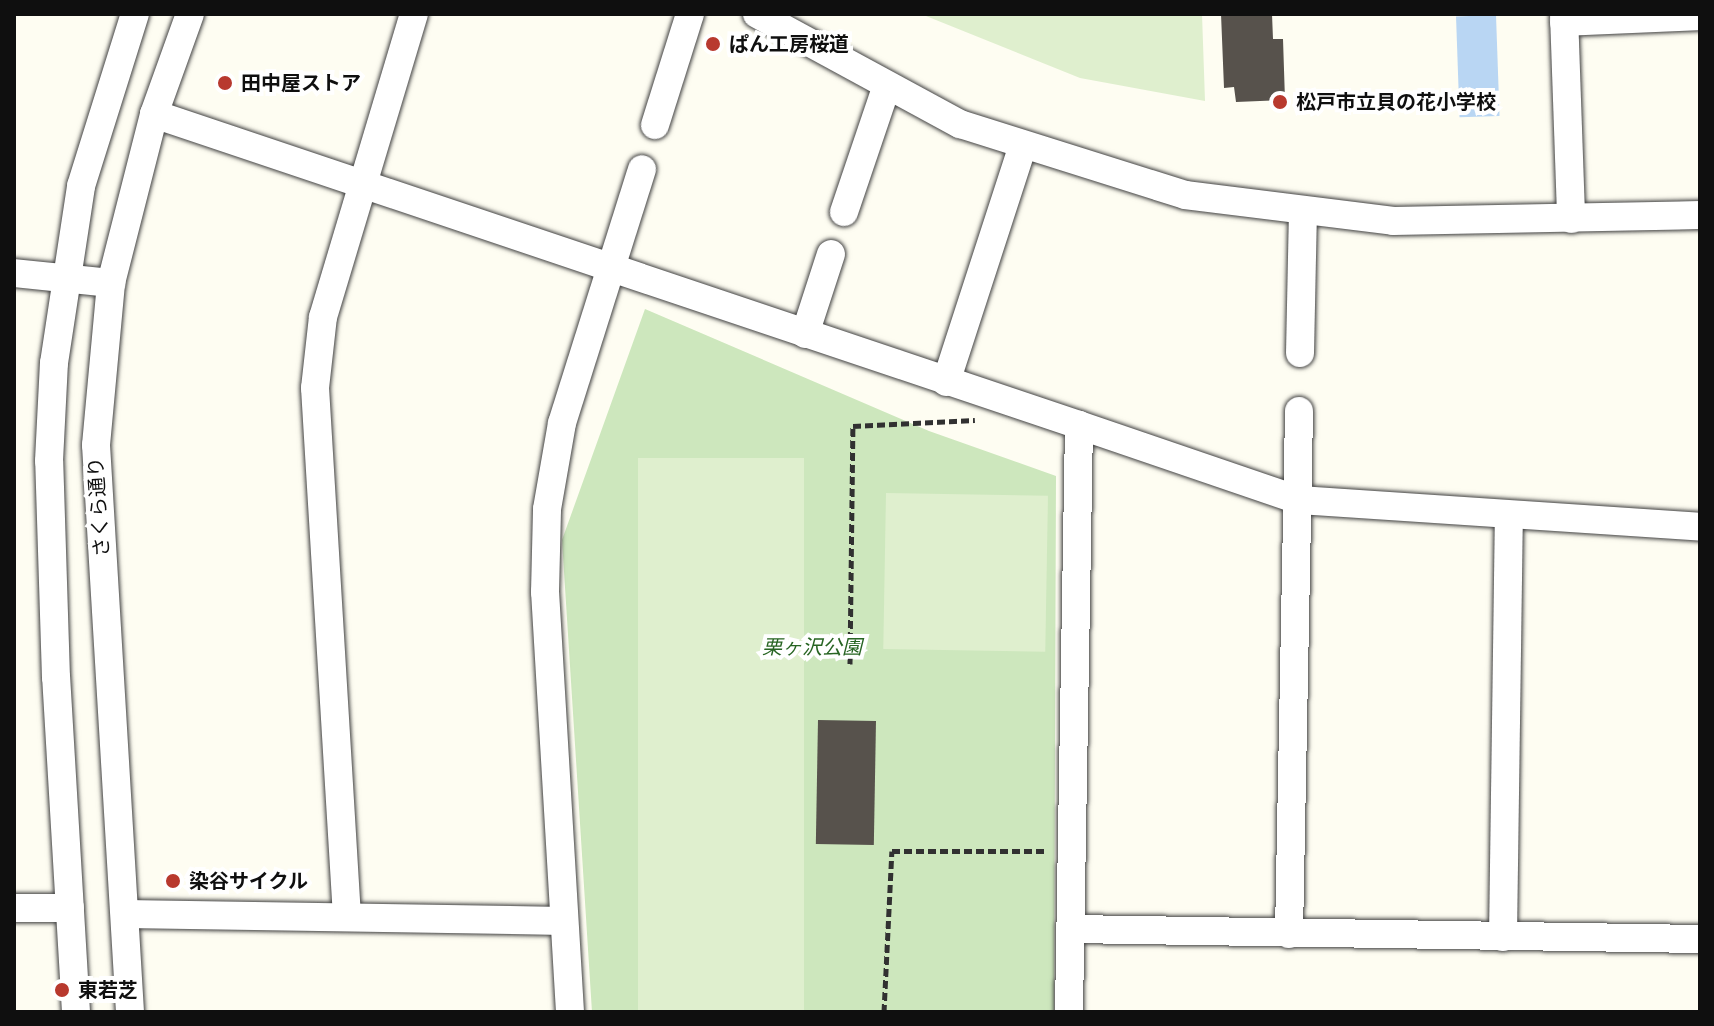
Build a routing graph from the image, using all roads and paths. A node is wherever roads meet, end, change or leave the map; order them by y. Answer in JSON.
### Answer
{"nodes":[{"id":1,"x":135,"y":14,"type":"edge"},
{"id":2,"x":190,"y":14,"type":"edge"},
{"id":3,"x":414,"y":14,"type":"edge"},
{"id":4,"x":690,"y":14,"type":"edge"},
{"id":5,"x":757,"y":14,"type":"edge"},
{"id":6,"x":1700,"y":16,"type":"edge"},
{"id":7,"x":1564,"y":18,"type":"edge"},
{"id":8,"x":886,"y":88,"type":"junction"},
{"id":9,"x":154,"y":114,"type":"junction"},
{"id":10,"x":655,"y":125,"type":"dead end"},
{"id":11,"x":1022,"y":148,"type":"junction"},
{"id":12,"x":642,"y":169,"type":"dead end"},
{"id":13,"x":361,"y":185,"type":"junction"},
{"id":14,"x":844,"y":212,"type":"dead end"},
{"id":15,"x":1303,"y":214,"type":"junction"},
{"id":16,"x":1700,"y":215,"type":"edge"},
{"id":17,"x":1571,"y":219,"type":"junction"},
{"id":18,"x":831,"y":254,"type":"dead end"},
{"id":19,"x":611,"y":270,"type":"junction"},
{"id":20,"x":14,"y":273,"type":"edge"},
{"id":21,"x":64,"y":273,"type":"junction"},
{"id":22,"x":111,"y":283,"type":"junction"},
{"id":23,"x":805,"y":334,"type":"junction"},
{"id":24,"x":1300,"y":353,"type":"dead end"},
{"id":25,"x":946,"y":382,"type":"junction"},
{"id":26,"x":1020,"y":407,"type":"junction"},
{"id":27,"x":1299,"y":411,"type":"dead end"},
{"id":28,"x":1079,"y":425,"type":"junction"},
{"id":29,"x":1298,"y":500,"type":"junction"},
{"id":30,"x":1509,"y":515,"type":"junction"},
{"id":31,"x":1700,"y":527,"type":"edge"},
{"id":32,"x":850,"y":664,"type":"dead end"},
{"id":33,"x":1072,"y":850,"type":"junction"},
{"id":34,"x":14,"y":908,"type":"edge"},
{"id":35,"x":70,"y":908,"type":"junction"},
{"id":36,"x":125,"y":914,"type":"junction"},
{"id":37,"x":347,"y":917,"type":"junction"},
{"id":38,"x":564,"y":921,"type":"junction"},
{"id":39,"x":1071,"y":929,"type":"junction"},
{"id":40,"x":1289,"y":934,"type":"junction"},
{"id":41,"x":1503,"y":937,"type":"junction"},
{"id":42,"x":1700,"y":939,"type":"edge"},
{"id":43,"x":76,"y":1012,"type":"edge"},
{"id":44,"x":130,"y":1012,"type":"edge"},
{"id":45,"x":570,"y":1012,"type":"edge"},
{"id":46,"x":884,"y":1012,"type":"edge"},
{"id":47,"x":1069,"y":1012,"type":"edge"}],
"edges":[{"from":1,"to":21,"type":"street"},
{"from":2,"to":9,"type":"street","name":"さくら通り"},
{"from":3,"to":13,"type":"street"},
{"from":4,"to":10,"type":"street"},
{"from":5,"to":8,"type":"street"},
{"from":6,"to":7,"type":"street"},
{"from":7,"to":17,"type":"street"},
{"from":8,"to":11,"type":"street"},
{"from":8,"to":14,"type":"street"},
{"from":9,"to":13,"type":"street"},
{"from":9,"to":22,"type":"street","name":"さくら通り"},
{"from":11,"to":15,"type":"street"},
{"from":11,"to":25,"type":"street"},
{"from":12,"to":19,"type":"street"},
{"from":13,"to":19,"type":"street"},
{"from":13,"to":37,"type":"street"},
{"from":15,"to":17,"type":"street"},
{"from":15,"to":24,"type":"street"},
{"from":16,"to":17,"type":"street"},
{"from":18,"to":23,"type":"street"},
{"from":19,"to":23,"type":"street"},
{"from":19,"to":38,"type":"street"},
{"from":20,"to":21,"type":"street"},
{"from":21,"to":22,"type":"street"},
{"from":21,"to":35,"type":"street"},
{"from":22,"to":36,"type":"street","name":"さくら通り"},
{"from":23,"to":25,"type":"street"},
{"from":25,"to":26,"type":"street"},
{"from":26,"to":28,"type":"street"},
{"from":26,"to":32,"type":"path"},
{"from":27,"to":29,"type":"street"},
{"from":28,"to":29,"type":"street"},
{"from":28,"to":33,"type":"street"},
{"from":29,"to":30,"type":"street"},
{"from":29,"to":40,"type":"street"},
{"from":30,"to":31,"type":"street"},
{"from":30,"to":41,"type":"street"},
{"from":33,"to":39,"type":"street"},
{"from":33,"to":46,"type":"path"},
{"from":34,"to":35,"type":"street"},
{"from":35,"to":43,"type":"street"},
{"from":36,"to":37,"type":"street"},
{"from":36,"to":44,"type":"street","name":"さくら通り"},
{"from":37,"to":38,"type":"street"},
{"from":38,"to":45,"type":"street"},
{"from":39,"to":40,"type":"street"},
{"from":39,"to":47,"type":"street"},
{"from":40,"to":41,"type":"street"},
{"from":41,"to":42,"type":"street"}]}
